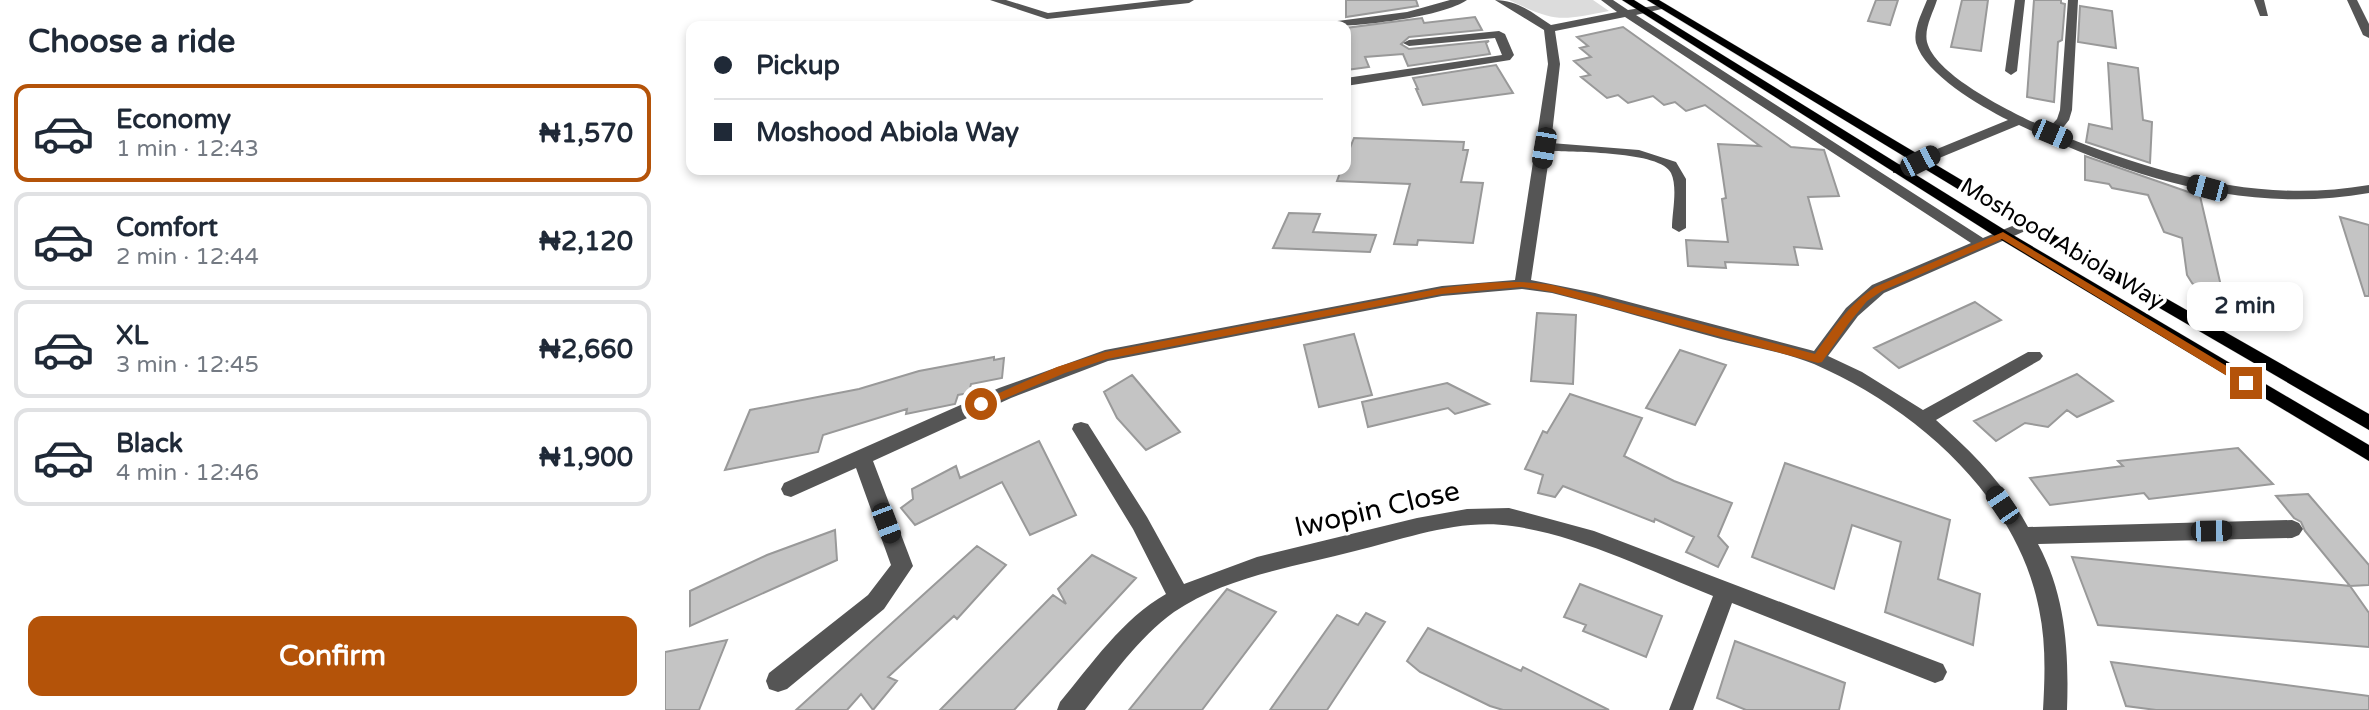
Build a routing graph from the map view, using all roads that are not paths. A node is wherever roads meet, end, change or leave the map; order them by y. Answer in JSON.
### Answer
{"nodes":[{"id":1,"x":995,"y":0,"type":"edge"},
{"id":2,"x":1189,"y":0,"type":"edge"},
{"id":3,"x":1462,"y":0,"type":"edge"},
{"id":4,"x":1500,"y":0,"type":"edge"},
{"id":5,"x":1606,"y":0,"type":"edge"},
{"id":6,"x":1932,"y":0,"type":"edge"},
{"id":7,"x":2020,"y":0,"type":"edge"},
{"id":8,"x":2073,"y":0,"type":"edge"},
{"id":9,"x":2259,"y":0,"type":"edge"},
{"id":10,"x":2350,"y":0,"type":"edge"},
{"id":11,"x":2369,"y":4,"type":"edge"},
{"id":12,"x":1653,"y":6,"type":"edge"},
{"id":13,"x":1627,"y":7,"type":"edge"},
{"id":14,"x":2264,"y":14,"type":"dead end"},
{"id":15,"x":1046,"y":21,"type":"edge"},
{"id":16,"x":1351,"y":22,"type":"edge"},
{"id":17,"x":1549,"y":29,"type":"junction"},
{"id":18,"x":2369,"y":35,"type":"edge"},
{"id":19,"x":1409,"y":43,"type":"dead end"},
{"id":20,"x":2011,"y":71,"type":"dead end"},
{"id":21,"x":1351,"y":81,"type":"edge"},
{"id":22,"x":2019,"y":120,"type":"junction"},
{"id":23,"x":2052,"y":134,"type":"junction"},
{"id":24,"x":1544,"y":148,"type":"junction"},
{"id":25,"x":1920,"y":161,"type":"junction"},
{"id":26,"x":1898,"y":170,"type":"junction"},
{"id":27,"x":2369,"y":189,"type":"edge"},
{"id":28,"x":2027,"y":225,"type":"junction"},
{"id":29,"x":1679,"y":228,"type":"dead end"},
{"id":30,"x":2003,"y":235,"type":"junction"},
{"id":31,"x":1982,"y":244,"type":"junction"},
{"id":32,"x":1522,"y":284,"type":"junction"},
{"id":33,"x":2034,"y":356,"type":"dead end"},
{"id":34,"x":1818,"y":359,"type":"junction"},
{"id":35,"x":1923,"y":419,"type":"junction"},
{"id":36,"x":2369,"y":423,"type":"edge"},
{"id":37,"x":1081,"y":429,"type":"dead end"},
{"id":38,"x":2369,"y":454,"type":"edge"},
{"id":39,"x":862,"y":457,"type":"junction"},
{"id":40,"x":791,"y":489,"type":"dead end"},
{"id":41,"x":2292,"y":529,"type":"dead end"},
{"id":42,"x":2024,"y":536,"type":"junction"},
{"id":43,"x":1724,"y":592,"type":"junction"},
{"id":44,"x":1179,"y":597,"type":"junction"},
{"id":45,"x":1935,"y":672,"type":"dead end"},
{"id":46,"x":778,"y":681,"type":"dead end"},
{"id":47,"x":1069,"y":710,"type":"edge"},
{"id":48,"x":1681,"y":710,"type":"edge"},
{"id":49,"x":2055,"y":710,"type":"edge"}],
"edges":[{"from":1,"to":15,"type":"street"},
{"from":2,"to":15,"type":"street"},
{"from":3,"to":16,"type":"street"},
{"from":4,"to":17,"type":"street"},
{"from":5,"to":13,"type":"street"},
{"from":6,"to":22,"type":"street"},
{"from":7,"to":20,"type":"street"},
{"from":8,"to":23,"type":"street"},
{"from":9,"to":14,"type":"street"},
{"from":10,"to":11,"type":"street"},
{"from":10,"to":18,"type":"street"},
{"from":12,"to":13,"type":"main road","name":"Moshood Abiola Way"},
{"from":12,"to":25,"type":"main road","name":"Moshood Abiola Way"},
{"from":12,"to":26,"type":"main road","name":"Moshood Abiola Way"},
{"from":13,"to":17,"type":"street"},
{"from":13,"to":31,"type":"street"},
{"from":17,"to":24,"type":"street"},
{"from":19,"to":21,"type":"street"},
{"from":22,"to":23,"type":"street"},
{"from":22,"to":25,"type":"street"},
{"from":23,"to":27,"type":"street"},
{"from":24,"to":29,"type":"street"},
{"from":24,"to":32,"type":"street"},
{"from":25,"to":26,"type":"street"},
{"from":25,"to":28,"type":"main road","name":"Moshood Abiola Way"},
{"from":26,"to":30,"type":"main road","name":"Moshood Abiola Way"},
{"from":28,"to":30,"type":"street"},
{"from":28,"to":36,"type":"main road","name":"Moshood Abiola Way"},
{"from":30,"to":31,"type":"street"},
{"from":30,"to":38,"type":"main road","name":"Moshood Abiola Way"},
{"from":31,"to":34,"type":"street"},
{"from":32,"to":34,"type":"street"},
{"from":32,"to":39,"type":"street"},
{"from":33,"to":35,"type":"street"},
{"from":34,"to":35,"type":"street"},
{"from":35,"to":42,"type":"street"},
{"from":37,"to":44,"type":"street"},
{"from":39,"to":40,"type":"street"},
{"from":39,"to":46,"type":"street"},
{"from":41,"to":42,"type":"street"},
{"from":42,"to":49,"type":"street"},
{"from":43,"to":44,"type":"street","name":"Iwopin Close"},
{"from":43,"to":45,"type":"street","name":"Iwopin Close"},
{"from":43,"to":48,"type":"street"},
{"from":44,"to":47,"type":"street","name":"Iwopin Close"}]}
